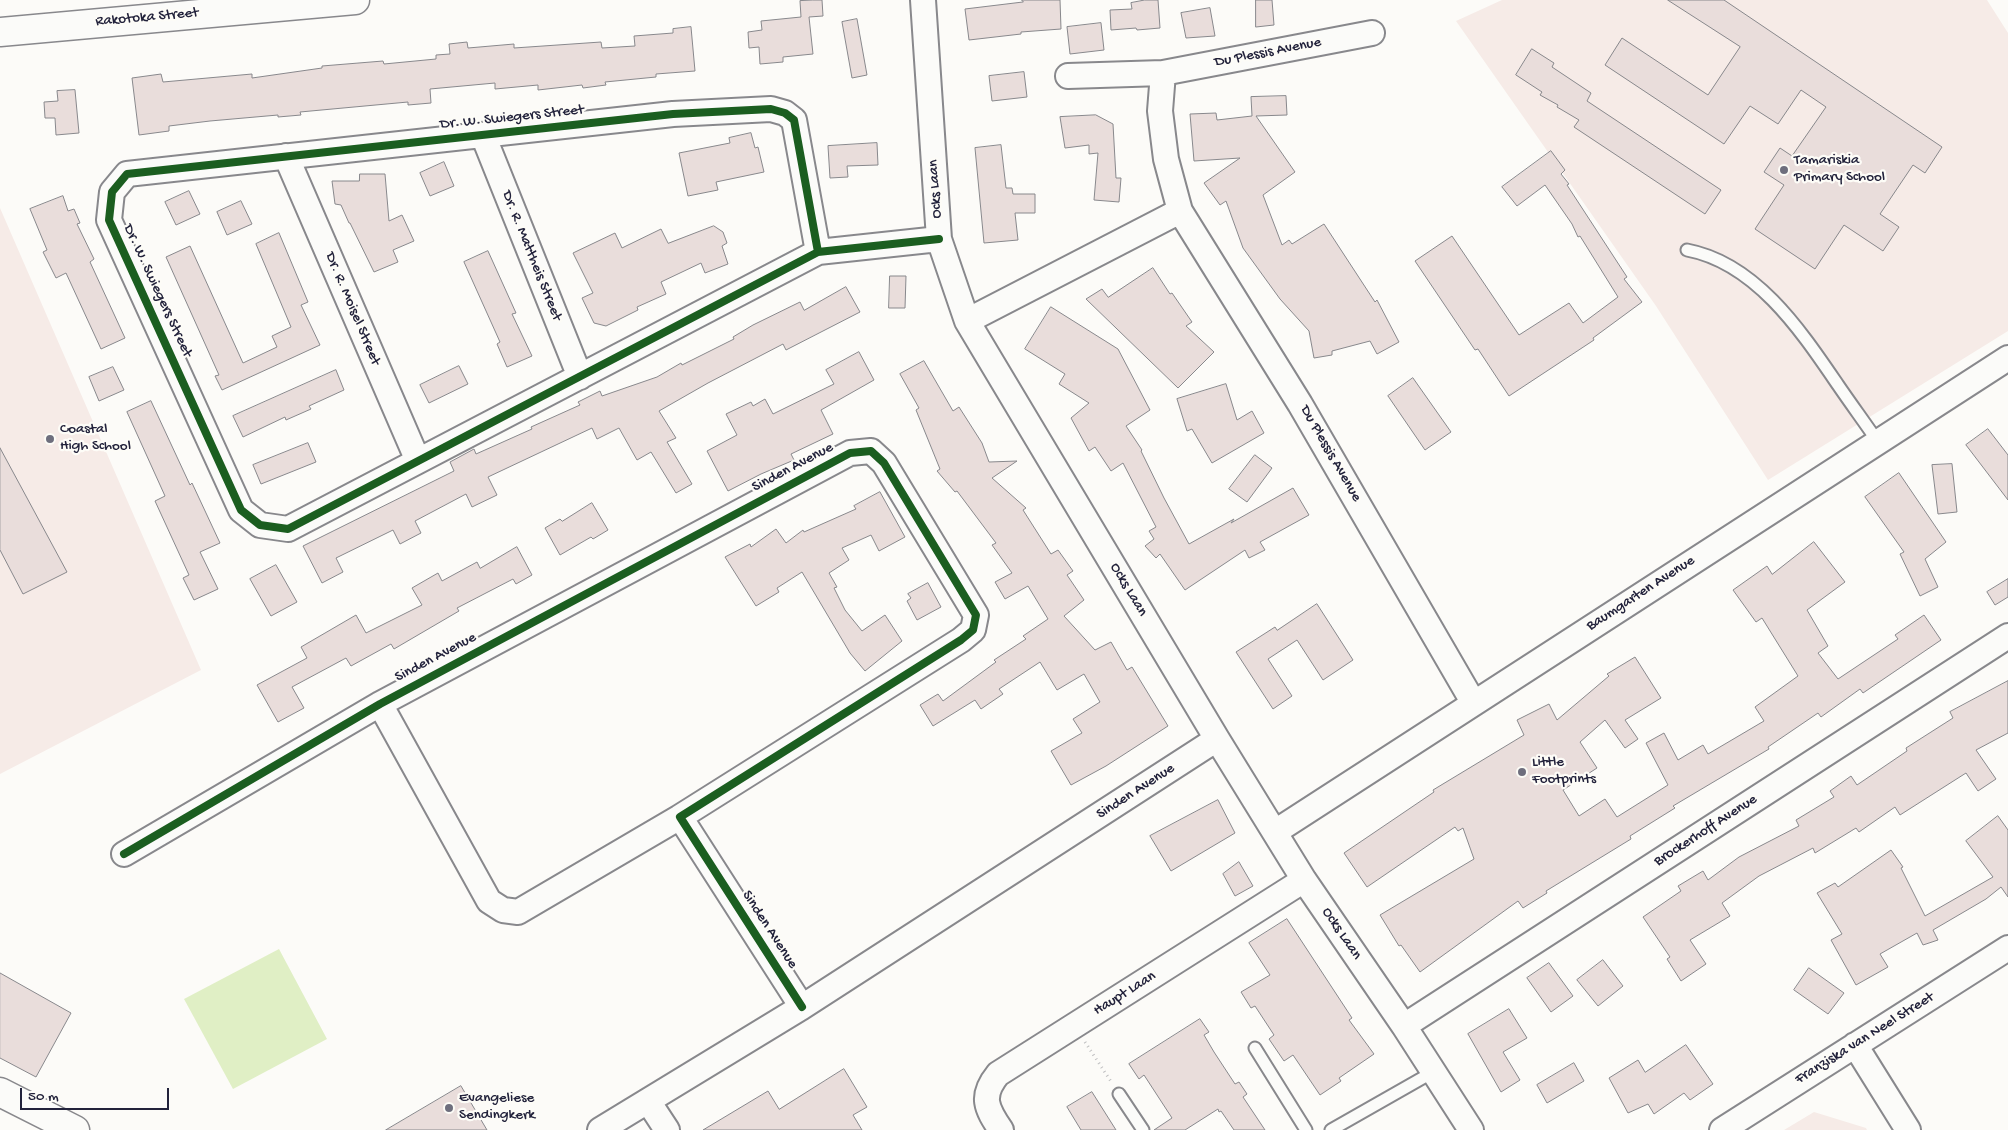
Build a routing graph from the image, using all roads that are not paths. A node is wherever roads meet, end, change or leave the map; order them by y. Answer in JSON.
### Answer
{"nodes":[{"id":1,"x":355,"y":0,"type":"edge"},
{"id":2,"x":923,"y":0,"type":"edge"},
{"id":3,"x":0,"y":32,"type":"edge"},
{"id":4,"x":1372,"y":33,"type":"dead end"},
{"id":5,"x":1163,"y":73,"type":"junction"},
{"id":6,"x":1068,"y":76,"type":"dead end"},
{"id":7,"x":483,"y":135,"type":"junction"},
{"id":8,"x":286,"y":156,"type":"junction"},
{"id":9,"x":1180,"y":211,"type":"junction"},
{"id":10,"x":939,"y":239,"type":"junction"},
{"id":11,"x":1687,"y":250,"type":"dead end"},
{"id":12,"x":818,"y":252,"type":"junction"},
{"id":13,"x":967,"y":321,"type":"junction"},
{"id":14,"x":2008,"y":358,"type":"edge"},
{"id":15,"x":580,"y":377,"type":"junction"},
{"id":16,"x":1878,"y":442,"type":"junction"},
{"id":17,"x":418,"y":461,"type":"junction"},
{"id":18,"x":2008,"y":636,"type":"edge"},
{"id":19,"x":1473,"y":702,"type":"junction"},
{"id":20,"x":380,"y":704,"type":"junction"},
{"id":21,"x":1217,"y":739,"type":"junction"},
{"id":22,"x":680,"y":817,"type":"junction"},
{"id":23,"x":1275,"y":832,"type":"junction"},
{"id":24,"x":124,"y":854,"type":"dead end"},
{"id":25,"x":1304,"y":880,"type":"junction"},
{"id":26,"x":2008,"y":948,"type":"edge"},
{"id":27,"x":802,"y":1007,"type":"junction"},
{"id":28,"x":1404,"y":1026,"type":"junction"},
{"id":29,"x":1855,"y":1045,"type":"junction"},
{"id":30,"x":1255,"y":1048,"type":"dead end"},
{"id":31,"x":1433,"y":1072,"type":"junction"},
{"id":32,"x":0,"y":1092,"type":"edge"},
{"id":33,"x":1119,"y":1094,"type":"road end"},
{"id":34,"x":648,"y":1101,"type":"junction"},
{"id":35,"x":0,"y":1112,"type":"edge"},
{"id":36,"x":52,"y":1127,"type":"edge"},
{"id":37,"x":600,"y":1130,"type":"edge"},
{"id":38,"x":667,"y":1130,"type":"edge"},
{"id":39,"x":1001,"y":1130,"type":"edge"},
{"id":40,"x":1142,"y":1130,"type":"edge"},
{"id":41,"x":1306,"y":1130,"type":"edge"},
{"id":42,"x":1330,"y":1130,"type":"edge"},
{"id":43,"x":1471,"y":1130,"type":"edge"},
{"id":44,"x":1722,"y":1130,"type":"edge"},
{"id":45,"x":1908,"y":1130,"type":"edge"}],
"edges":[{"from":1,"to":3,"type":"street","name":"Rakotoka Street"},
{"from":2,"to":10,"type":"street","name":"Ocks Laan"},
{"from":4,"to":5,"type":"street","name":"Du Plessis Avenue"},
{"from":5,"to":6,"type":"street","name":"Du Plessis Avenue"},
{"from":5,"to":9,"type":"street","name":"Du Plessis Avenue"},
{"from":7,"to":8,"type":"street","name":"Dr. W. Swiegers Street"},
{"from":7,"to":12,"type":"street","name":"Dr. W. Swiegers Street"},
{"from":7,"to":15,"type":"street","name":"Dr. R. Mattheis Street"},
{"from":8,"to":17,"type":"street","name":"Dr. R. Moisel Street"},
{"from":8,"to":17,"type":"street","name":"Dr. W. Swiegers Street"},
{"from":9,"to":13,"type":"street"},
{"from":9,"to":19,"type":"street","name":"Du Plessis Avenue"},
{"from":10,"to":12,"type":"street","name":"Dr. W. Swiegers Street"},
{"from":10,"to":13,"type":"street","name":"Ocks Laan"},
{"from":11,"to":16,"type":"lane"},
{"from":12,"to":15,"type":"street","name":"Dr. W. Swiegers Street"},
{"from":13,"to":21,"type":"street","name":"Ocks Laan"},
{"from":14,"to":16,"type":"street","name":"Baumgarten Avenue"},
{"from":15,"to":17,"type":"street","name":"Dr. W. Swiegers Street"},
{"from":16,"to":19,"type":"street","name":"Baumgarten Avenue"},
{"from":18,"to":28,"type":"street","name":"Brockerhoff Avenue"},
{"from":19,"to":23,"type":"street","name":"Baumgarten Avenue"},
{"from":20,"to":22,"type":"street","name":"Sinden Avenue"},
{"from":20,"to":22,"type":"street","name":"Sinden Avenue"},
{"from":20,"to":24,"type":"street","name":"Sinden Avenue"},
{"from":21,"to":23,"type":"street","name":"Ocks Laan"},
{"from":21,"to":27,"type":"street","name":"Sinden Avenue"},
{"from":22,"to":27,"type":"street","name":"Sinden Avenue"},
{"from":23,"to":25,"type":"street","name":"Ocks Laan"},
{"from":25,"to":28,"type":"street","name":"Ocks Laan"},
{"from":25,"to":39,"type":"street","name":"Haupt Laan"},
{"from":26,"to":29,"type":"street","name":"Franziska van Neel Street"},
{"from":27,"to":34,"type":"street","name":"Sinden Avenue"},
{"from":28,"to":31,"type":"street","name":"Ocks Laan"},
{"from":29,"to":44,"type":"street","name":"Franziska van Neel Street"},
{"from":29,"to":45,"type":"street"},
{"from":30,"to":41,"type":"lane"},
{"from":31,"to":42,"type":"lane"},
{"from":31,"to":43,"type":"street","name":"Ocks Laan"},
{"from":32,"to":36,"type":"street"},
{"from":33,"to":40,"type":"lane"},
{"from":34,"to":37,"type":"street","name":"Sinden Avenue"},
{"from":34,"to":38,"type":"street"},
{"from":35,"to":36,"type":"street"}]}
